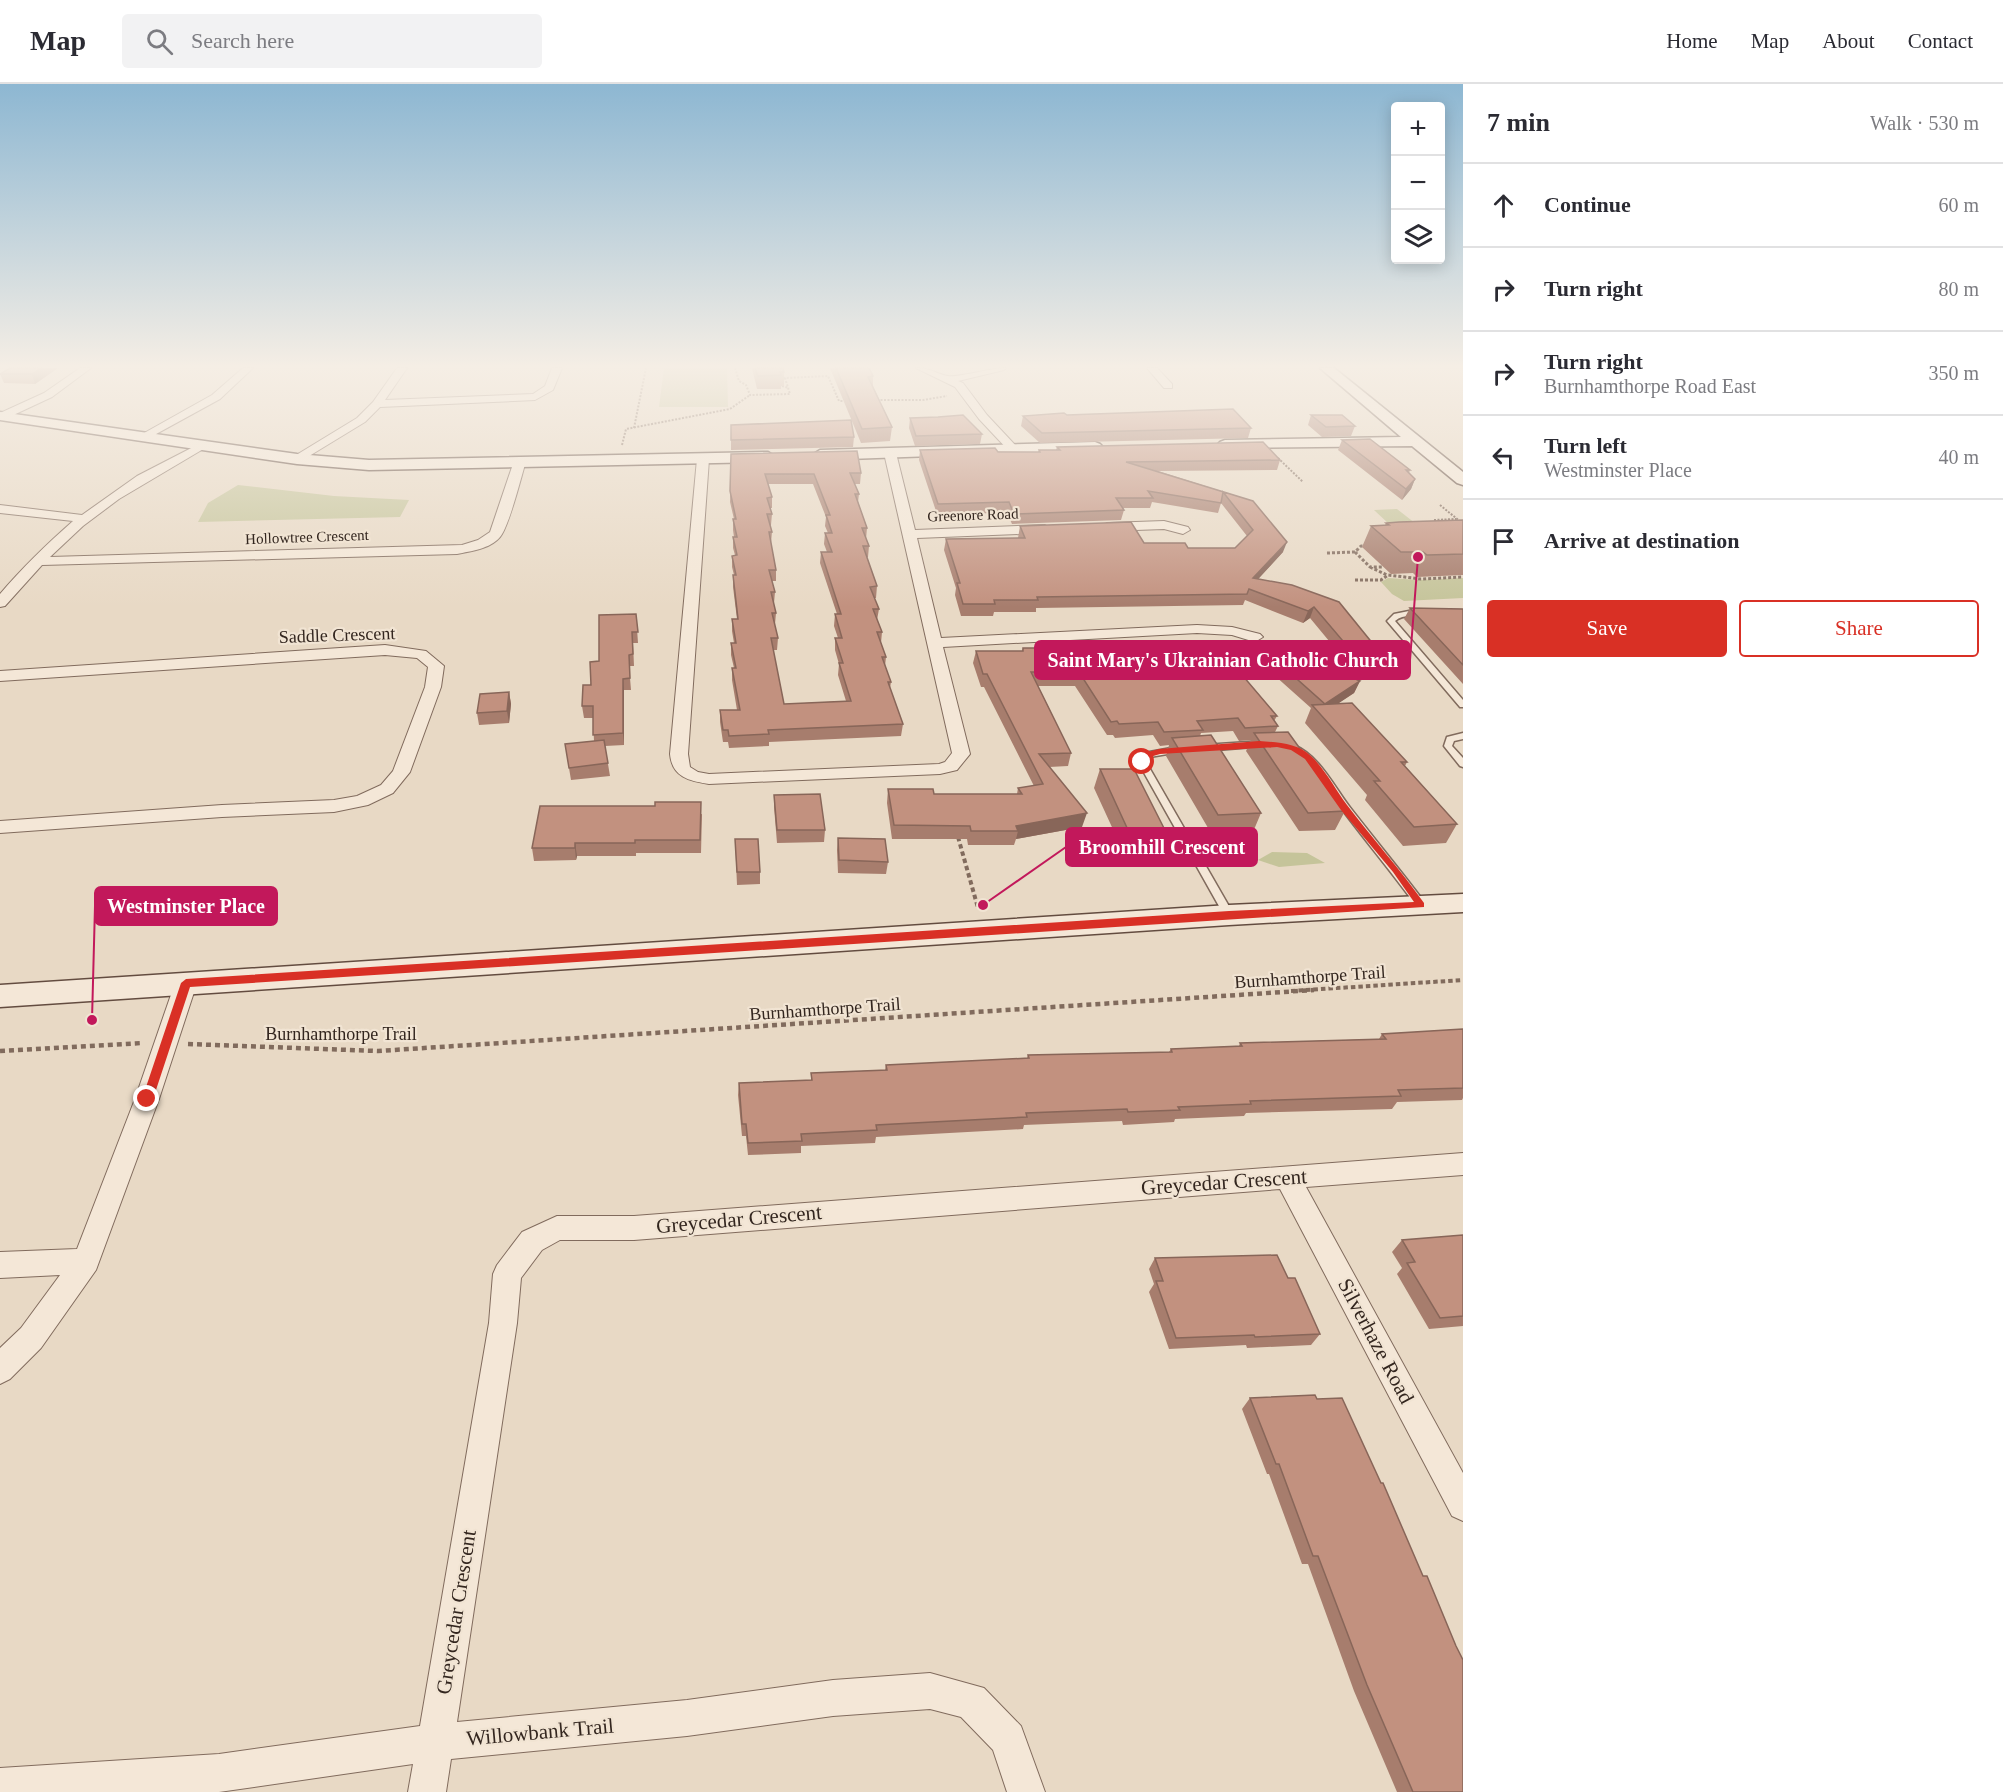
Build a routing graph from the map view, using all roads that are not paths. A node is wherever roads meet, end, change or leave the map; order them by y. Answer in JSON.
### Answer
{"nodes":[{"id":1,"x":198,"y":448,"type":"edge"},
{"id":2,"x":214,"y":448,"type":"edge"},
{"id":3,"x":317,"y":448,"type":"edge"},
{"id":4,"x":1080,"y":448,"type":"edge"},
{"id":5,"x":1423,"y":448,"type":"edge"},
{"id":6,"x":1013,"y":449,"type":"joint"},
{"id":7,"x":890,"y":453,"type":"junction"},
{"id":8,"x":780,"y":456,"type":"edge"},
{"id":9,"x":803,"y":456,"type":"edge"},
{"id":10,"x":297,"y":459,"type":"junction"},
{"id":11,"x":703,"y":459,"type":"junction"},
{"id":12,"x":520,"y":461,"type":"junction"},
{"id":13,"x":1463,"y":480,"type":"edge"},
{"id":14,"x":0,"y":509,"type":"edge"},
{"id":15,"x":85,"y":519,"type":"junction"},
{"id":16,"x":1064,"y":528,"type":"edge"},
{"id":17,"x":1088,"y":528,"type":"edge"},
{"id":18,"x":1184,"y":530,"type":"dead end"},
{"id":19,"x":908,"y":534,"type":"junction"},
{"id":20,"x":38,"y":561,"type":"junction"},
{"id":21,"x":0,"y":603,"type":"edge"},
{"id":22,"x":1428,"y":613,"type":"edge"},
{"id":23,"x":1255,"y":637,"type":"dead end"},
{"id":24,"x":934,"y":643,"type":"junction"},
{"id":25,"x":0,"y":676,"type":"edge"},
{"id":26,"x":1463,"y":705,"type":"edge"},
{"id":27,"x":1463,"y":736,"type":"edge"},
{"id":28,"x":1463,"y":764,"type":"edge"},
{"id":29,"x":0,"y":827,"type":"edge"},
{"id":30,"x":1463,"y":903,"type":"edge"},
{"id":31,"x":1421,"y":905,"type":"junction"},
{"id":32,"x":1229,"y":915,"type":"junction"},
{"id":33,"x":186,"y":983,"type":"junction"},
{"id":34,"x":0,"y":996,"type":"edge"},
{"id":35,"x":1463,"y":1164,"type":"edge"},
{"id":36,"x":1286,"y":1177,"type":"junction"},
{"id":37,"x":86,"y":1261,"type":"junction"},
{"id":38,"x":0,"y":1265,"type":"edge"},
{"id":39,"x":0,"y":1369,"type":"edge"},
{"id":40,"x":1463,"y":1505,"type":"edge"},
{"id":41,"x":435,"y":1742,"type":"junction"},
{"id":42,"x":0,"y":1786,"type":"edge"},
{"id":43,"x":427,"y":1792,"type":"edge"},
{"id":44,"x":1026,"y":1792,"type":"edge"}],
"edges":[{"from":1,"to":15,"type":"street"},
{"from":2,"to":10,"type":"street"},
{"from":3,"to":10,"type":"street"},
{"from":4,"to":6,"type":"street"},
{"from":5,"to":13,"type":"street"},
{"from":6,"to":7,"type":"street"},
{"from":7,"to":9,"type":"street"},
{"from":7,"to":19,"type":"street"},
{"from":8,"to":11,"type":"street"},
{"from":10,"to":12,"type":"street"},
{"from":11,"to":12,"type":"street"},
{"from":11,"to":24,"type":"street"},
{"from":12,"to":20,"type":"street","name":"Hollowtree Crescent"},
{"from":14,"to":15,"type":"street"},
{"from":15,"to":20,"type":"street"},
{"from":16,"to":19,"type":"street","name":"Greenore Road"},
{"from":17,"to":18,"type":"street"},
{"from":19,"to":24,"type":"street"},
{"from":20,"to":21,"type":"street"},
{"from":22,"to":26,"type":"lane"},
{"from":23,"to":24,"type":"street"},
{"from":25,"to":29,"type":"street","name":"Saddle Crescent"},
{"from":27,"to":28,"type":"lane"},
{"from":30,"to":31,"type":"street"},
{"from":31,"to":32,"type":"street"},
{"from":31,"to":32,"type":"lane"},
{"from":32,"to":33,"type":"street"},
{"from":33,"to":34,"type":"street"},
{"from":33,"to":37,"type":"street"},
{"from":35,"to":36,"type":"street","name":"Greycedar Crescent"},
{"from":36,"to":40,"type":"street","name":"Silverhaze Road"},
{"from":36,"to":41,"type":"street","name":"Greycedar Crescent"},
{"from":37,"to":38,"type":"street"},
{"from":37,"to":39,"type":"street"},
{"from":41,"to":42,"type":"street","name":"Willowbank Trail"},
{"from":41,"to":43,"type":"street","name":"Greycedar Crescent"},
{"from":41,"to":44,"type":"street","name":"Willowbank Trail"}]}
